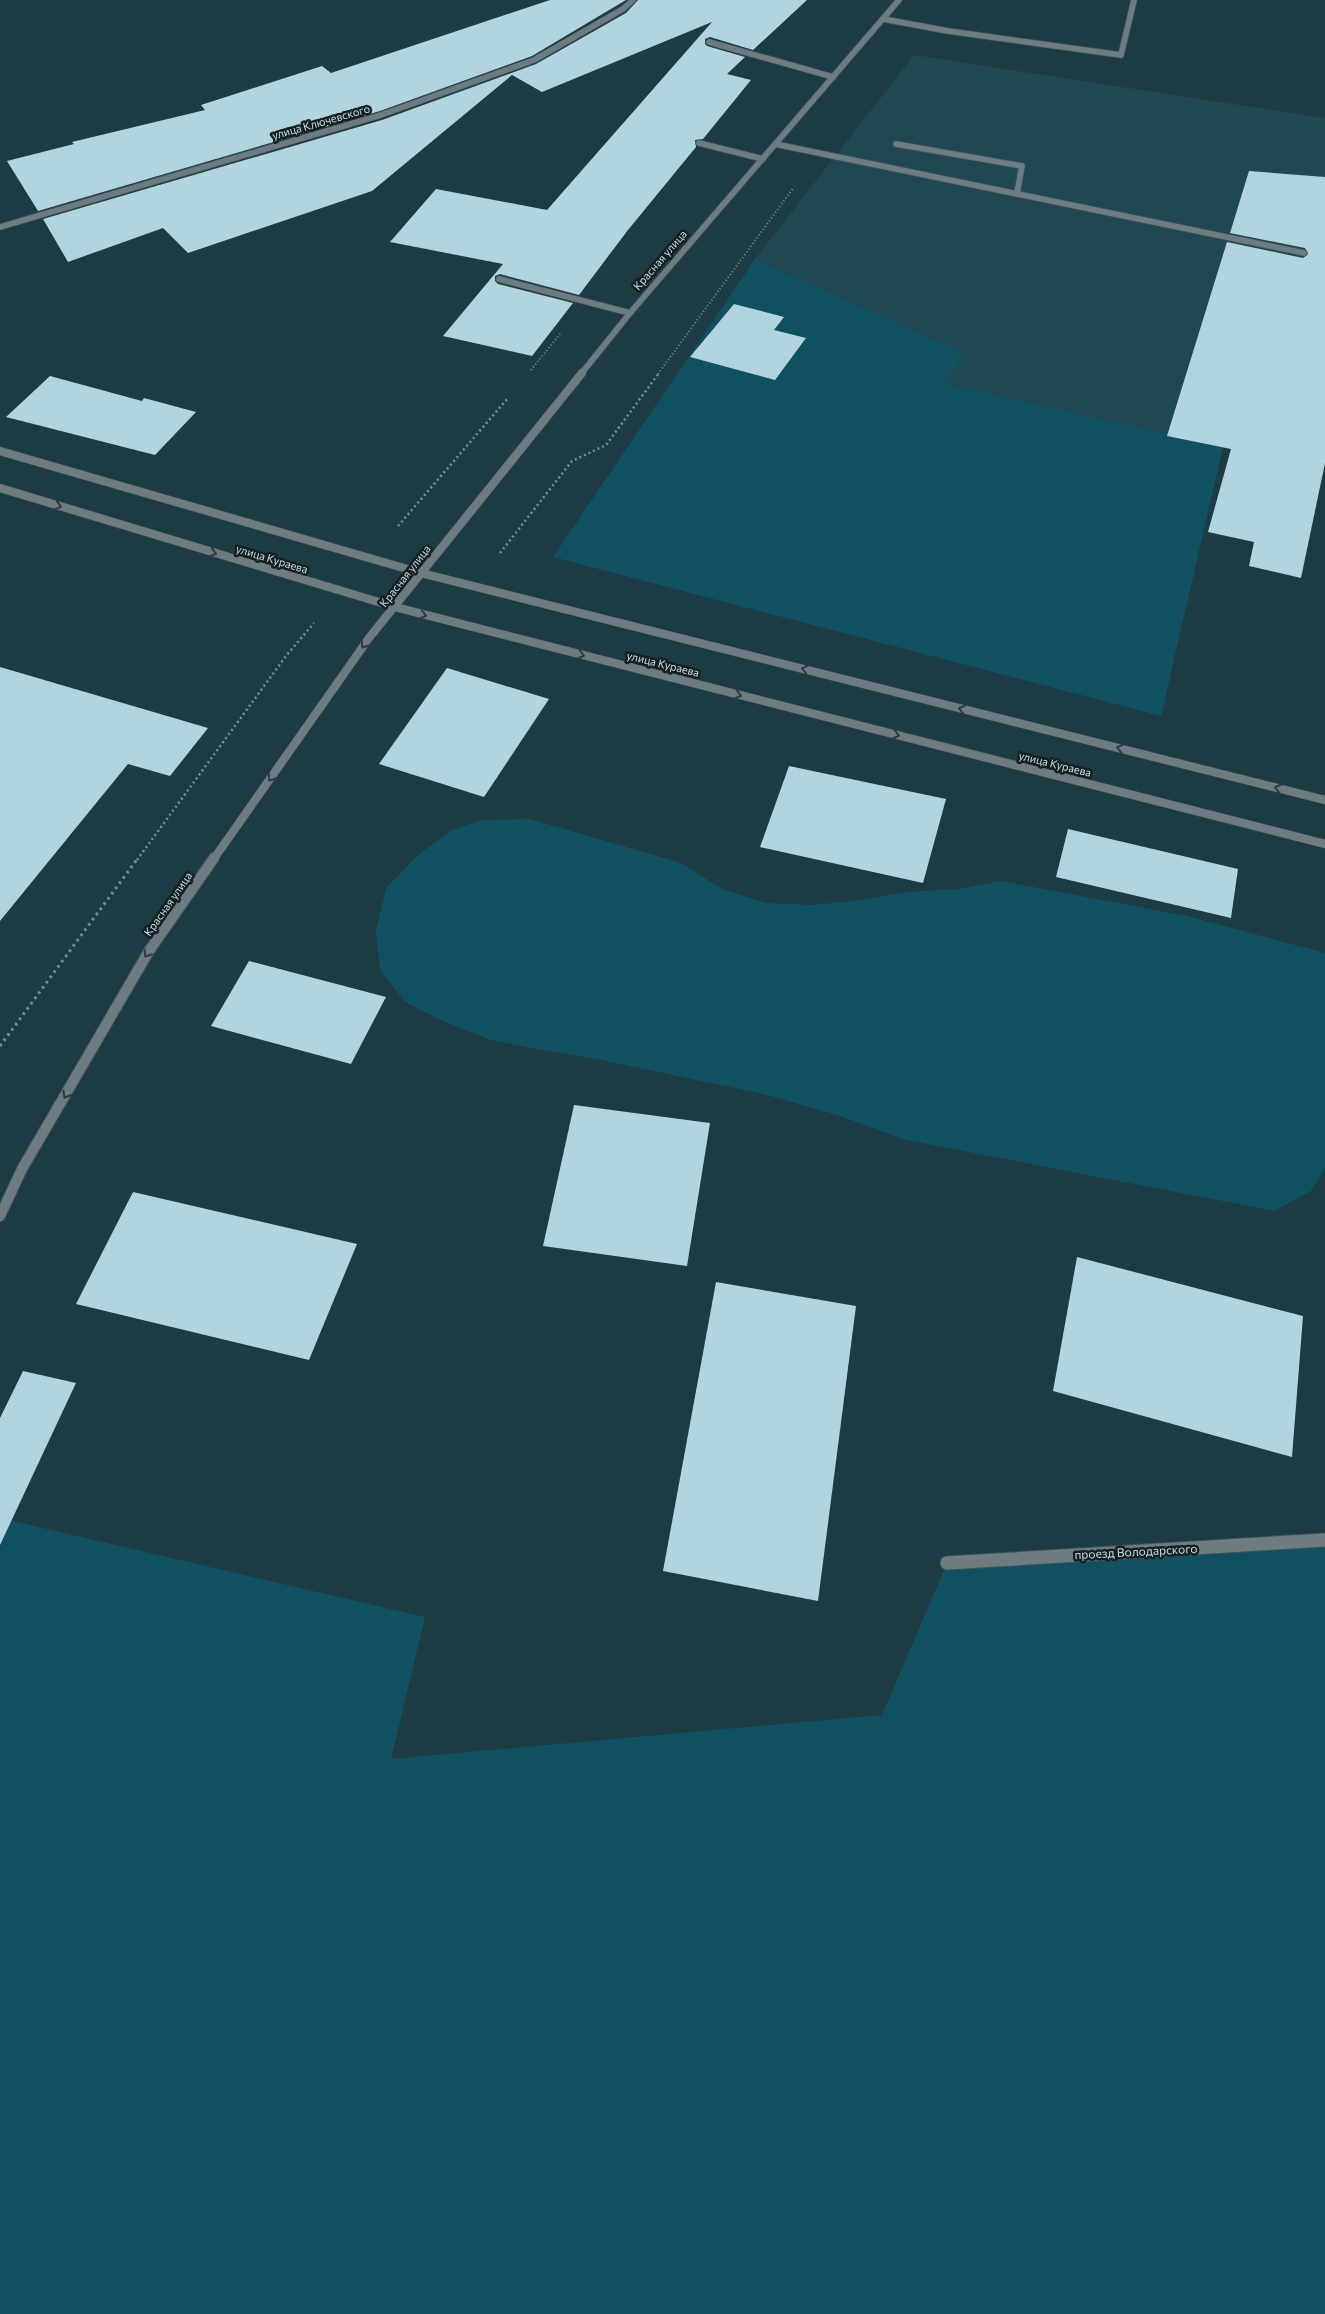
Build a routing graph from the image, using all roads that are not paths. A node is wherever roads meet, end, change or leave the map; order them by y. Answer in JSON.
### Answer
{"nodes":[{"id":1,"x":633,"y":0,"type":"edge"},
{"id":2,"x":900,"y":0,"type":"edge"},
{"id":3,"x":1134,"y":0,"type":"edge"},
{"id":4,"x":883,"y":19,"type":"junction"},
{"id":5,"x":709,"y":42,"type":"dead end"},
{"id":6,"x":833,"y":77,"type":"junction"},
{"id":7,"x":699,"y":143,"type":"dead end"},
{"id":8,"x":775,"y":144,"type":"junction"},
{"id":9,"x":896,"y":144,"type":"dead end"},
{"id":10,"x":763,"y":159,"type":"junction"},
{"id":11,"x":1017,"y":193,"type":"junction"},
{"id":12,"x":0,"y":226,"type":"edge"},
{"id":13,"x":1304,"y":253,"type":"dead end"},
{"id":14,"x":499,"y":279,"type":"dead end"},
{"id":15,"x":630,"y":313,"type":"junction"},
{"id":16,"x":0,"y":451,"type":"edge"},
{"id":17,"x":0,"y":488,"type":"edge"},
{"id":18,"x":421,"y":573,"type":"junction"},
{"id":19,"x":395,"y":608,"type":"junction"},
{"id":20,"x":1325,"y":800,"type":"edge"},
{"id":21,"x":1325,"y":844,"type":"edge"},
{"id":22,"x":0,"y":1216,"type":"edge"},
{"id":23,"x":1325,"y":1540,"type":"edge"},
{"id":24,"x":948,"y":1563,"type":"dead end"}],
"edges":[{"from":1,"to":12,"type":"street","name":"улица Ключевского"},
{"from":2,"to":4,"type":"street","name":"Красная улица"},
{"from":3,"to":4,"type":"street"},
{"from":4,"to":6,"type":"street","name":"Красная улица"},
{"from":5,"to":6,"type":"street"},
{"from":6,"to":8,"type":"street","name":"Красная улица"},
{"from":7,"to":10,"type":"street"},
{"from":8,"to":10,"type":"street","name":"Красная улица"},
{"from":8,"to":11,"type":"street"},
{"from":9,"to":11,"type":"street"},
{"from":10,"to":15,"type":"street","name":"Красная улица"},
{"from":11,"to":13,"type":"street"},
{"from":14,"to":15,"type":"street"},
{"from":15,"to":18,"type":"street","name":"Красная улица"},
{"from":16,"to":18,"type":"street"},
{"from":17,"to":19,"type":"street","name":"улица Кураева","one_way":true},
{"from":18,"to":19,"type":"street","name":"Красная улица"},
{"from":20,"to":18,"type":"street","one_way":true},
{"from":19,"to":21,"type":"street","name":"улица Кураева","one_way":true},
{"from":19,"to":22,"type":"street","name":"Красная улица","one_way":true},
{"from":23,"to":24,"type":"street","name":"проезд Володарского"}]}
